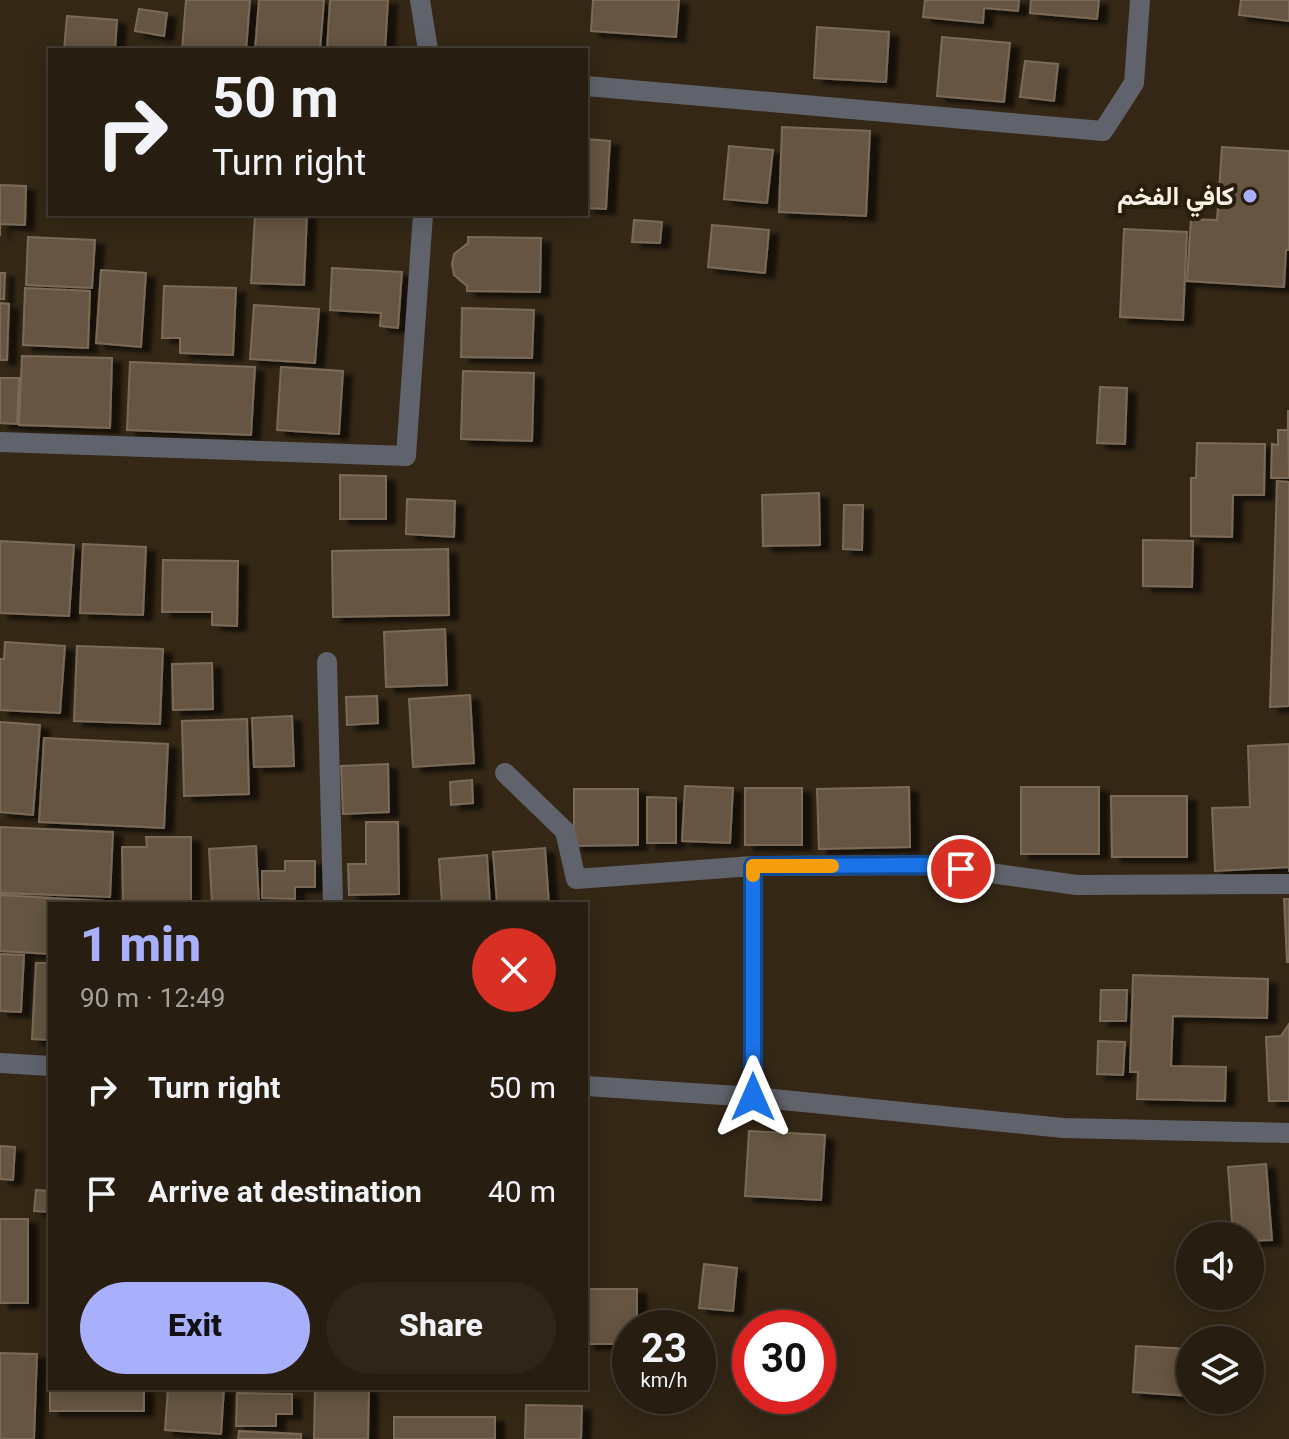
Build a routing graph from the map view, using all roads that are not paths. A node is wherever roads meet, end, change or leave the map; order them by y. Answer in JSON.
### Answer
{"nodes":[{"id":1,"x":420,"y":0,"type":"edge"},
{"id":2,"x":1140,"y":0,"type":"edge"},
{"id":3,"x":428,"y":48,"type":"edge"},
{"id":4,"x":588,"y":86,"type":"edge"},
{"id":5,"x":423,"y":216,"type":"edge"},
{"id":6,"x":0,"y":442,"type":"edge"},
{"id":7,"x":327,"y":662,"type":"dead end"},
{"id":8,"x":505,"y":773,"type":"dead end"},
{"id":9,"x":753,"y":866,"type":"junction"},
{"id":10,"x":1289,"y":884,"type":"edge"},
{"id":11,"x":333,"y":902,"type":"edge"},
{"id":12,"x":0,"y":1063,"type":"edge"},
{"id":13,"x":48,"y":1066,"type":"edge"},
{"id":14,"x":588,"y":1086,"type":"edge"},
{"id":15,"x":753,"y":1097,"type":"junction"},
{"id":16,"x":1289,"y":1133,"type":"edge"}],
"edges":[{"from":1,"to":3,"type":"street"},
{"from":2,"to":4,"type":"street"},
{"from":5,"to":6,"type":"street"},
{"from":7,"to":11,"type":"street"},
{"from":8,"to":9,"type":"street"},
{"from":9,"to":10,"type":"street"},
{"from":9,"to":15,"type":"street"},
{"from":12,"to":13,"type":"street"},
{"from":14,"to":15,"type":"street"},
{"from":15,"to":16,"type":"street"}]}
